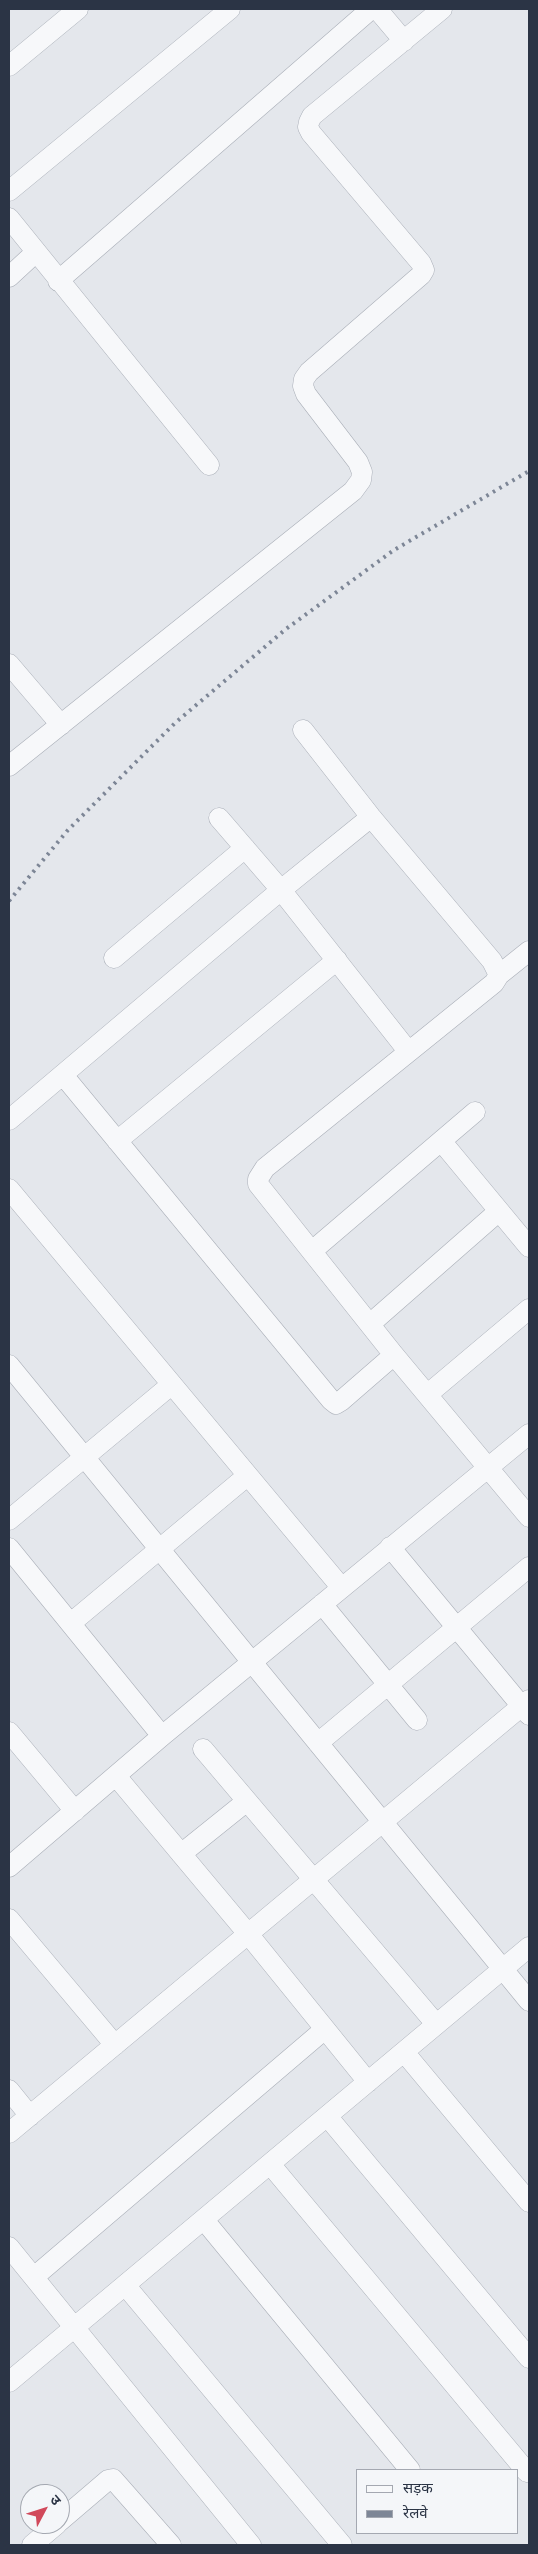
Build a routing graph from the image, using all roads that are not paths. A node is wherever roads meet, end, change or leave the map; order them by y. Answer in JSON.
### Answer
{"nodes":[{"id":1,"x":78,"y":9,"type":"edge"},
{"id":2,"x":230,"y":9,"type":"edge"},
{"id":3,"x":371,"y":9,"type":"edge"},
{"id":4,"x":377,"y":9,"type":"edge"},
{"id":5,"x":442,"y":9,"type":"edge"},
{"id":6,"x":404,"y":41,"type":"junction"},
{"id":7,"x":9,"y":66,"type":"edge"},
{"id":8,"x":9,"y":191,"type":"edge"},
{"id":9,"x":9,"y":218,"type":"edge"},
{"id":10,"x":36,"y":252,"type":"junction"},
{"id":11,"x":9,"y":277,"type":"edge"},
{"id":12,"x":58,"y":281,"type":"junction"},
{"id":13,"x":209,"y":465,"type":"dead end"},
{"id":14,"x":9,"y":664,"type":"edge"},
{"id":15,"x":61,"y":725,"type":"junction"},
{"id":16,"x":303,"y":730,"type":"dead end"},
{"id":17,"x":9,"y":766,"type":"edge"},
{"id":18,"x":371,"y":817,"type":"junction"},
{"id":19,"x":219,"y":818,"type":"dead end"},
{"id":20,"x":245,"y":848,"type":"junction"},
{"id":21,"x":281,"y":890,"type":"junction"},
{"id":22,"x":529,"y":951,"type":"edge"},
{"id":23,"x":114,"y":958,"type":"dead end"},
{"id":24,"x":337,"y":960,"type":"junction"},
{"id":25,"x":499,"y":975,"type":"junction"},
{"id":26,"x":408,"y":1051,"type":"junction"},
{"id":27,"x":63,"y":1075,"type":"junction"},
{"id":28,"x":476,"y":1112,"type":"dead end"},
{"id":29,"x":9,"y":1120,"type":"edge"},
{"id":30,"x":117,"y":1141,"type":"junction"},
{"id":31,"x":442,"y":1142,"type":"junction"},
{"id":32,"x":9,"y":1189,"type":"edge"},
{"id":33,"x":499,"y":1211,"type":"junction"},
{"id":34,"x":529,"y":1247,"type":"edge"},
{"id":35,"x":312,"y":1252,"type":"junction"},
{"id":36,"x":529,"y":1308,"type":"edge"},
{"id":37,"x":370,"y":1324,"type":"junction"},
{"id":38,"x":394,"y":1355,"type":"junction"},
{"id":39,"x":9,"y":1365,"type":"edge"},
{"id":40,"x":170,"y":1386,"type":"junction"},
{"id":41,"x":428,"y":1394,"type":"junction"},
{"id":42,"x":529,"y":1434,"type":"edge"},
{"id":43,"x":84,"y":1455,"type":"junction"},
{"id":44,"x":489,"y":1468,"type":"junction"},
{"id":45,"x":247,"y":1476,"type":"junction"},
{"id":46,"x":526,"y":1506,"type":"edge"},
{"id":47,"x":9,"y":1520,"type":"edge"},
{"id":48,"x":390,"y":1547,"type":"junction"},
{"id":49,"x":9,"y":1548,"type":"edge"},
{"id":50,"x":161,"y":1548,"type":"junction"},
{"id":51,"x":529,"y":1567,"type":"edge"},
{"id":52,"x":341,"y":1588,"type":"junction"},
{"id":53,"x":322,"y":1604,"type":"junction"},
{"id":54,"x":71,"y":1623,"type":"junction"},
{"id":55,"x":458,"y":1626,"type":"junction"},
{"id":56,"x":253,"y":1663,"type":"junction"},
{"id":57,"x":387,"y":1684,"type":"junction"},
{"id":58,"x":527,"y":1707,"type":"edge"},
{"id":59,"x":416,"y":1720,"type":"dead end"},
{"id":60,"x":9,"y":1732,"type":"edge"},
{"id":61,"x":162,"y":1736,"type":"junction"},
{"id":62,"x":318,"y":1743,"type":"junction"},
{"id":63,"x":203,"y":1749,"type":"dead end"},
{"id":64,"x":116,"y":1776,"type":"junction"},
{"id":65,"x":247,"y":1800,"type":"junction"},
{"id":66,"x":75,"y":1812,"type":"junction"},
{"id":67,"x":381,"y":1822,"type":"junction"},
{"id":68,"x":181,"y":1854,"type":"junction"},
{"id":69,"x":9,"y":1867,"type":"edge"},
{"id":70,"x":315,"y":1881,"type":"junction"},
{"id":71,"x":9,"y":1919,"type":"edge"},
{"id":72,"x":250,"y":1935,"type":"junction"},
{"id":73,"x":529,"y":1947,"type":"edge"},
{"id":74,"x":502,"y":1969,"type":"junction"},
{"id":75,"x":529,"y":2001,"type":"edge"},
{"id":76,"x":436,"y":2024,"type":"junction"},
{"id":77,"x":325,"y":2029,"type":"junction"},
{"id":78,"x":115,"y":2045,"type":"junction"},
{"id":79,"x":404,"y":2052,"type":"junction"},
{"id":80,"x":368,"y":2082,"type":"junction"},
{"id":81,"x":9,"y":2090,"type":"edge"},
{"id":82,"x":30,"y":2116,"type":"junction"},
{"id":83,"x":327,"y":2116,"type":"junction"},
{"id":84,"x":9,"y":2134,"type":"edge"},
{"id":85,"x":270,"y":2164,"type":"junction"},
{"id":86,"x":529,"y":2202,"type":"edge"},
{"id":87,"x":204,"y":2220,"type":"junction"},
{"id":88,"x":10,"y":2252,"type":"edge"},
{"id":89,"x":34,"y":2278,"type":"junction"},
{"id":90,"x":125,"y":2285,"type":"junction"},
{"id":91,"x":75,"y":2326,"type":"junction"},
{"id":92,"x":529,"y":2358,"type":"edge"},
{"id":93,"x":9,"y":2382,"type":"edge"},
{"id":94,"x":409,"y":2469,"type":"edge"},
{"id":95,"x":527,"y":2472,"type":"dead end"},
{"id":96,"x":70,"y":2512,"type":"edge"},
{"id":97,"x":45,"y":2534,"type":"edge"},
{"id":98,"x":32,"y":2545,"type":"edge"},
{"id":99,"x":171,"y":2545,"type":"edge"},
{"id":100,"x":251,"y":2545,"type":"edge"},
{"id":101,"x":342,"y":2545,"type":"edge"}],
"edges":[{"from":1,"to":7,"type":"street"},
{"from":2,"to":8,"type":"street"},
{"from":3,"to":12,"type":"street"},
{"from":4,"to":6,"type":"street"},
{"from":5,"to":6,"type":"street"},
{"from":6,"to":15,"type":"street"},
{"from":9,"to":10,"type":"street"},
{"from":10,"to":11,"type":"street"},
{"from":10,"to":12,"type":"street"},
{"from":12,"to":13,"type":"street"},
{"from":14,"to":15,"type":"street"},
{"from":15,"to":17,"type":"street"},
{"from":16,"to":18,"type":"street"},
{"from":18,"to":21,"type":"street"},
{"from":18,"to":25,"type":"street"},
{"from":19,"to":20,"type":"street"},
{"from":20,"to":21,"type":"street"},
{"from":20,"to":23,"type":"street"},
{"from":21,"to":24,"type":"street"},
{"from":21,"to":27,"type":"street"},
{"from":22,"to":25,"type":"street"},
{"from":24,"to":26,"type":"street"},
{"from":24,"to":30,"type":"street"},
{"from":25,"to":26,"type":"street"},
{"from":26,"to":35,"type":"street"},
{"from":27,"to":29,"type":"street"},
{"from":27,"to":30,"type":"street"},
{"from":28,"to":31,"type":"street"},
{"from":30,"to":38,"type":"street"},
{"from":31,"to":33,"type":"street"},
{"from":31,"to":35,"type":"street"},
{"from":32,"to":40,"type":"street"},
{"from":33,"to":34,"type":"street"},
{"from":33,"to":37,"type":"street"},
{"from":35,"to":37,"type":"street"},
{"from":36,"to":41,"type":"street"},
{"from":37,"to":38,"type":"street"},
{"from":38,"to":41,"type":"street"},
{"from":39,"to":43,"type":"street"},
{"from":40,"to":43,"type":"street"},
{"from":40,"to":45,"type":"street"},
{"from":41,"to":44,"type":"street"},
{"from":42,"to":44,"type":"street"},
{"from":43,"to":47,"type":"street"},
{"from":43,"to":50,"type":"street"},
{"from":44,"to":46,"type":"street"},
{"from":44,"to":48,"type":"street"},
{"from":45,"to":50,"type":"street"},
{"from":45,"to":52,"type":"street"},
{"from":48,"to":52,"type":"street"},
{"from":48,"to":55,"type":"street"},
{"from":49,"to":54,"type":"street"},
{"from":50,"to":54,"type":"street"},
{"from":50,"to":56,"type":"street"},
{"from":51,"to":55,"type":"street"},
{"from":52,"to":53,"type":"street"},
{"from":53,"to":56,"type":"street"},
{"from":53,"to":57,"type":"street"},
{"from":54,"to":61,"type":"street"},
{"from":55,"to":57,"type":"street"},
{"from":55,"to":58,"type":"street"},
{"from":56,"to":61,"type":"street"},
{"from":56,"to":62,"type":"street"},
{"from":57,"to":59,"type":"street"},
{"from":57,"to":62,"type":"street"},
{"from":58,"to":67,"type":"street"},
{"from":60,"to":66,"type":"street"},
{"from":61,"to":64,"type":"street"},
{"from":62,"to":67,"type":"street"},
{"from":63,"to":65,"type":"street"},
{"from":64,"to":66,"type":"street"},
{"from":64,"to":68,"type":"street"},
{"from":65,"to":68,"type":"street"},
{"from":65,"to":70,"type":"street"},
{"from":66,"to":69,"type":"street"},
{"from":67,"to":70,"type":"street"},
{"from":67,"to":74,"type":"street"},
{"from":68,"to":72,"type":"street"},
{"from":70,"to":72,"type":"street"},
{"from":70,"to":76,"type":"street"},
{"from":71,"to":78,"type":"street"},
{"from":72,"to":77,"type":"street"},
{"from":72,"to":78,"type":"street"},
{"from":73,"to":74,"type":"street"},
{"from":74,"to":75,"type":"street"},
{"from":74,"to":76,"type":"street"},
{"from":76,"to":79,"type":"street"},
{"from":77,"to":80,"type":"street"},
{"from":77,"to":89,"type":"street"},
{"from":78,"to":82,"type":"street"},
{"from":79,"to":80,"type":"street"},
{"from":79,"to":86,"type":"street"},
{"from":80,"to":83,"type":"street"},
{"from":81,"to":82,"type":"street"},
{"from":82,"to":84,"type":"street"},
{"from":83,"to":85,"type":"street"},
{"from":83,"to":92,"type":"street"},
{"from":85,"to":87,"type":"street"},
{"from":85,"to":95,"type":"street"},
{"from":87,"to":90,"type":"street"},
{"from":87,"to":94,"type":"street"},
{"from":88,"to":89,"type":"street"},
{"from":89,"to":91,"type":"street"},
{"from":90,"to":91,"type":"street"},
{"from":90,"to":101,"type":"street"},
{"from":91,"to":93,"type":"street"},
{"from":91,"to":100,"type":"street"},
{"from":96,"to":99,"type":"street"},
{"from":97,"to":98,"type":"street"}]}
